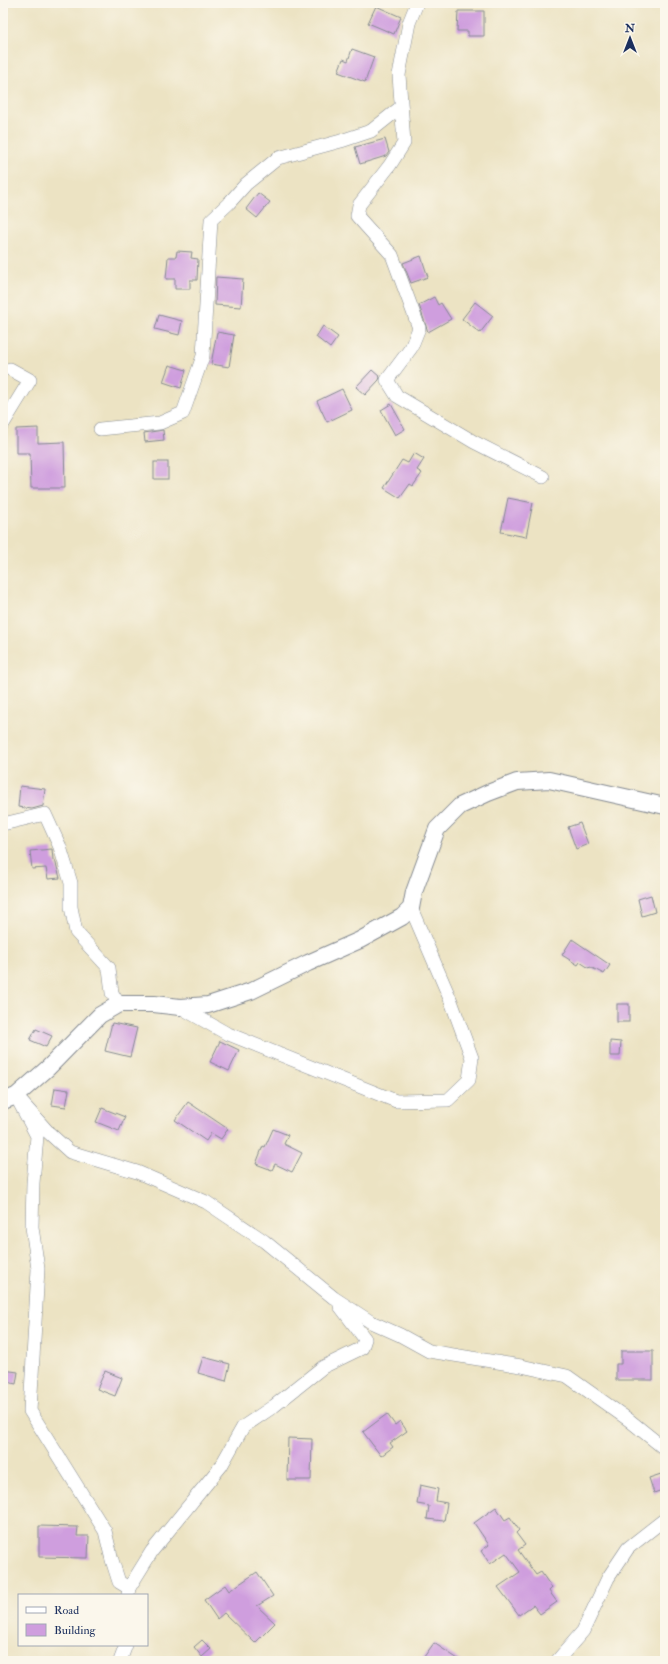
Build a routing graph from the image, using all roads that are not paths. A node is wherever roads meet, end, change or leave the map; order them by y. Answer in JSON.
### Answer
{"nodes":[{"id":1,"x":416,"y":3,"type":"edge"},
{"id":2,"x":401,"y":107,"type":"junction"},
{"id":3,"x":10,"y":369,"type":"dead end"},
{"id":4,"x":3,"y":424,"type":"edge"},
{"id":5,"x":100,"y":429,"type":"dead end"},
{"id":6,"x":543,"y":477,"type":"dead end"},
{"id":7,"x":665,"y":806,"type":"edge"},
{"id":8,"x":3,"y":824,"type":"edge"},
{"id":9,"x":411,"y":908,"type":"junction"},
{"id":10,"x":119,"y":1004,"type":"junction"},
{"id":11,"x":180,"y":1007,"type":"junction"},
{"id":12,"x":10,"y":1098,"type":"edge"},
{"id":13,"x":334,"y":1298,"type":"junction"},
{"id":14,"x":665,"y":1449,"type":"edge"},
{"id":15,"x":665,"y":1519,"type":"edge"},
{"id":16,"x":129,"y":1591,"type":"edge"},
{"id":17,"x":126,"y":1646,"type":"edge"},
{"id":18,"x":120,"y":1661,"type":"edge"},
{"id":19,"x":557,"y":1661,"type":"edge"}],
"edges":[{"from":1,"to":2,"type":"street"},
{"from":2,"to":5,"type":"street"},
{"from":2,"to":6,"type":"street"},
{"from":3,"to":4,"type":"street"},
{"from":7,"to":9,"type":"street"},
{"from":8,"to":10,"type":"street"},
{"from":9,"to":11,"type":"street"},
{"from":9,"to":11,"type":"street"},
{"from":10,"to":11,"type":"street"},
{"from":10,"to":12,"type":"street"},
{"from":12,"to":13,"type":"street"},
{"from":12,"to":16,"type":"street"},
{"from":13,"to":14,"type":"street"},
{"from":13,"to":16,"type":"street"},
{"from":15,"to":19,"type":"street"},
{"from":17,"to":18,"type":"street"}]}
